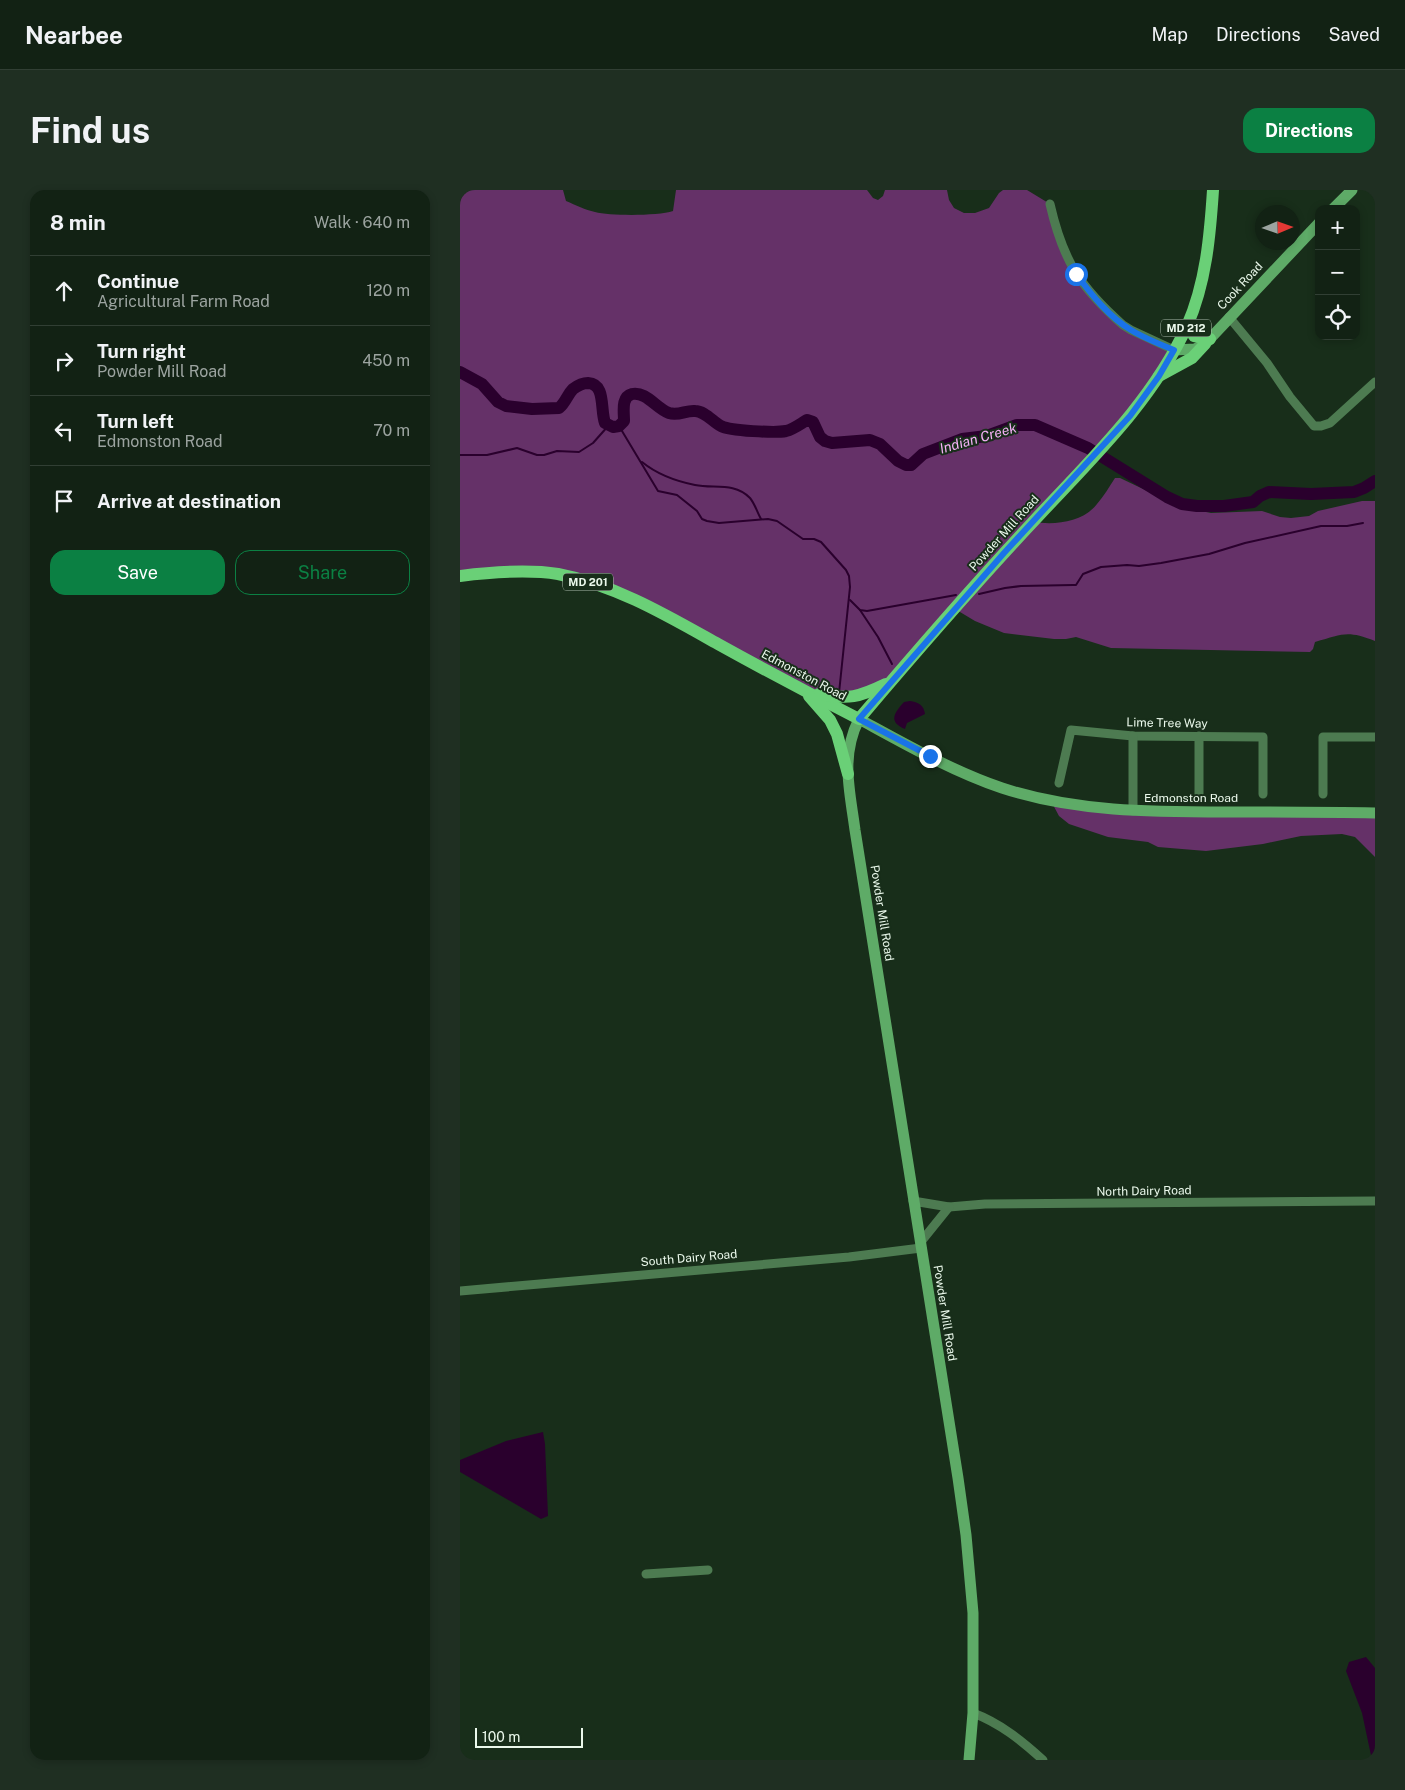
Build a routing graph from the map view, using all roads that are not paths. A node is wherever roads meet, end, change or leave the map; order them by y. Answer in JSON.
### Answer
{"nodes":[{"id":1,"x":1213,"y":190,"type":"edge"},
{"id":2,"x":1352,"y":190,"type":"edge"},
{"id":3,"x":1050,"y":204,"type":"dead end"},
{"id":4,"x":1337,"y":205,"type":"edge"},
{"id":5,"x":1315,"y":227,"type":"edge"},
{"id":6,"x":1229,"y":318,"type":"junction"},
{"id":7,"x":1188,"y":324,"type":"junction"},
{"id":8,"x":1207,"y":341,"type":"junction"},
{"id":9,"x":1174,"y":350,"type":"junction"},
{"id":10,"x":1159,"y":376,"type":"junction"},
{"id":11,"x":1375,"y":382,"type":"edge"},
{"id":12,"x":460,"y":576,"type":"edge"},
{"id":13,"x":891,"y":682,"type":"junction"},
{"id":14,"x":804,"y":691,"type":"junction"},
{"id":15,"x":859,"y":719,"type":"junction"},
{"id":16,"x":1134,"y":736,"type":"junction"},
{"id":17,"x":1199,"y":736,"type":"junction"},
{"id":18,"x":1375,"y":737,"type":"edge"},
{"id":19,"x":848,"y":774,"type":"junction"},
{"id":20,"x":1058,"y":783,"type":"dead end"},
{"id":21,"x":1199,"y":794,"type":"dead end"},
{"id":22,"x":1263,"y":794,"type":"dead end"},
{"id":23,"x":1323,"y":794,"type":"dead end"},
{"id":24,"x":1133,"y":811,"type":"junction"},
{"id":25,"x":1375,"y":812,"type":"edge"},
{"id":26,"x":913,"y":1201,"type":"junction"},
{"id":27,"x":1375,"y":1201,"type":"edge"},
{"id":28,"x":949,"y":1207,"type":"junction"},
{"id":29,"x":920,"y":1246,"type":"junction"},
{"id":30,"x":460,"y":1291,"type":"edge"},
{"id":31,"x":708,"y":1570,"type":"dead end"},
{"id":32,"x":646,"y":1574,"type":"dead end"},
{"id":33,"x":973,"y":1713,"type":"junction"},
{"id":34,"x":969,"y":1760,"type":"edge"},
{"id":35,"x":1043,"y":1760,"type":"edge"}],
"edges":[{"from":1,"to":7,"type":"main road","name":"Powder Mill Road","number":"MD 212"},
{"from":2,"to":4,"type":"main road"},
{"from":3,"to":9,"type":"street"},
{"from":5,"to":6,"type":"main road","name":"Cook Road"},
{"from":6,"to":8,"type":"main road","name":"Cook Road"},
{"from":6,"to":11,"type":"street"},
{"from":7,"to":8,"type":"main road"},
{"from":7,"to":9,"type":"main road","name":"Powder Mill Road","number":"MD 212"},
{"from":8,"to":9,"type":"main road"},
{"from":8,"to":10,"type":"main road"},
{"from":9,"to":10,"type":"main road","name":"Powder Mill Road","number":"MD 212"},
{"from":10,"to":13,"type":"main road","name":"Powder Mill Road","number":"MD 212"},
{"from":12,"to":14,"type":"main road","name":"Edmonston Road","number":"MD 201"},
{"from":13,"to":14,"type":"main road"},
{"from":13,"to":15,"type":"main road","name":"Powder Mill Road","number":"MD 212"},
{"from":14,"to":15,"type":"main road","name":"Edmonston Road","number":"MD 201"},
{"from":14,"to":19,"type":"main road"},
{"from":15,"to":19,"type":"main road","name":"Powder Mill Road"},
{"from":15,"to":24,"type":"main road","name":"Edmonston Road"},
{"from":16,"to":17,"type":"street","name":"Lime Tree Way"},
{"from":16,"to":20,"type":"street","name":"Lime Tree Way"},
{"from":16,"to":24,"type":"street"},
{"from":17,"to":21,"type":"street"},
{"from":17,"to":22,"type":"street","name":"Lime Tree Way"},
{"from":18,"to":23,"type":"street"},
{"from":19,"to":26,"type":"main road","name":"Powder Mill Road"},
{"from":24,"to":25,"type":"main road","name":"Edmonston Road"},
{"from":26,"to":28,"type":"street","name":"North Dairy Road"},
{"from":26,"to":29,"type":"main road","name":"Powder Mill Road"},
{"from":27,"to":28,"type":"street","name":"North Dairy Road"},
{"from":28,"to":29,"type":"street"},
{"from":29,"to":30,"type":"street","name":"South Dairy Road"},
{"from":29,"to":33,"type":"main road","name":"Powder Mill Road"},
{"from":31,"to":32,"type":"street"},
{"from":33,"to":34,"type":"main road","name":"Powder Mill Road"},
{"from":33,"to":35,"type":"street"}]}
